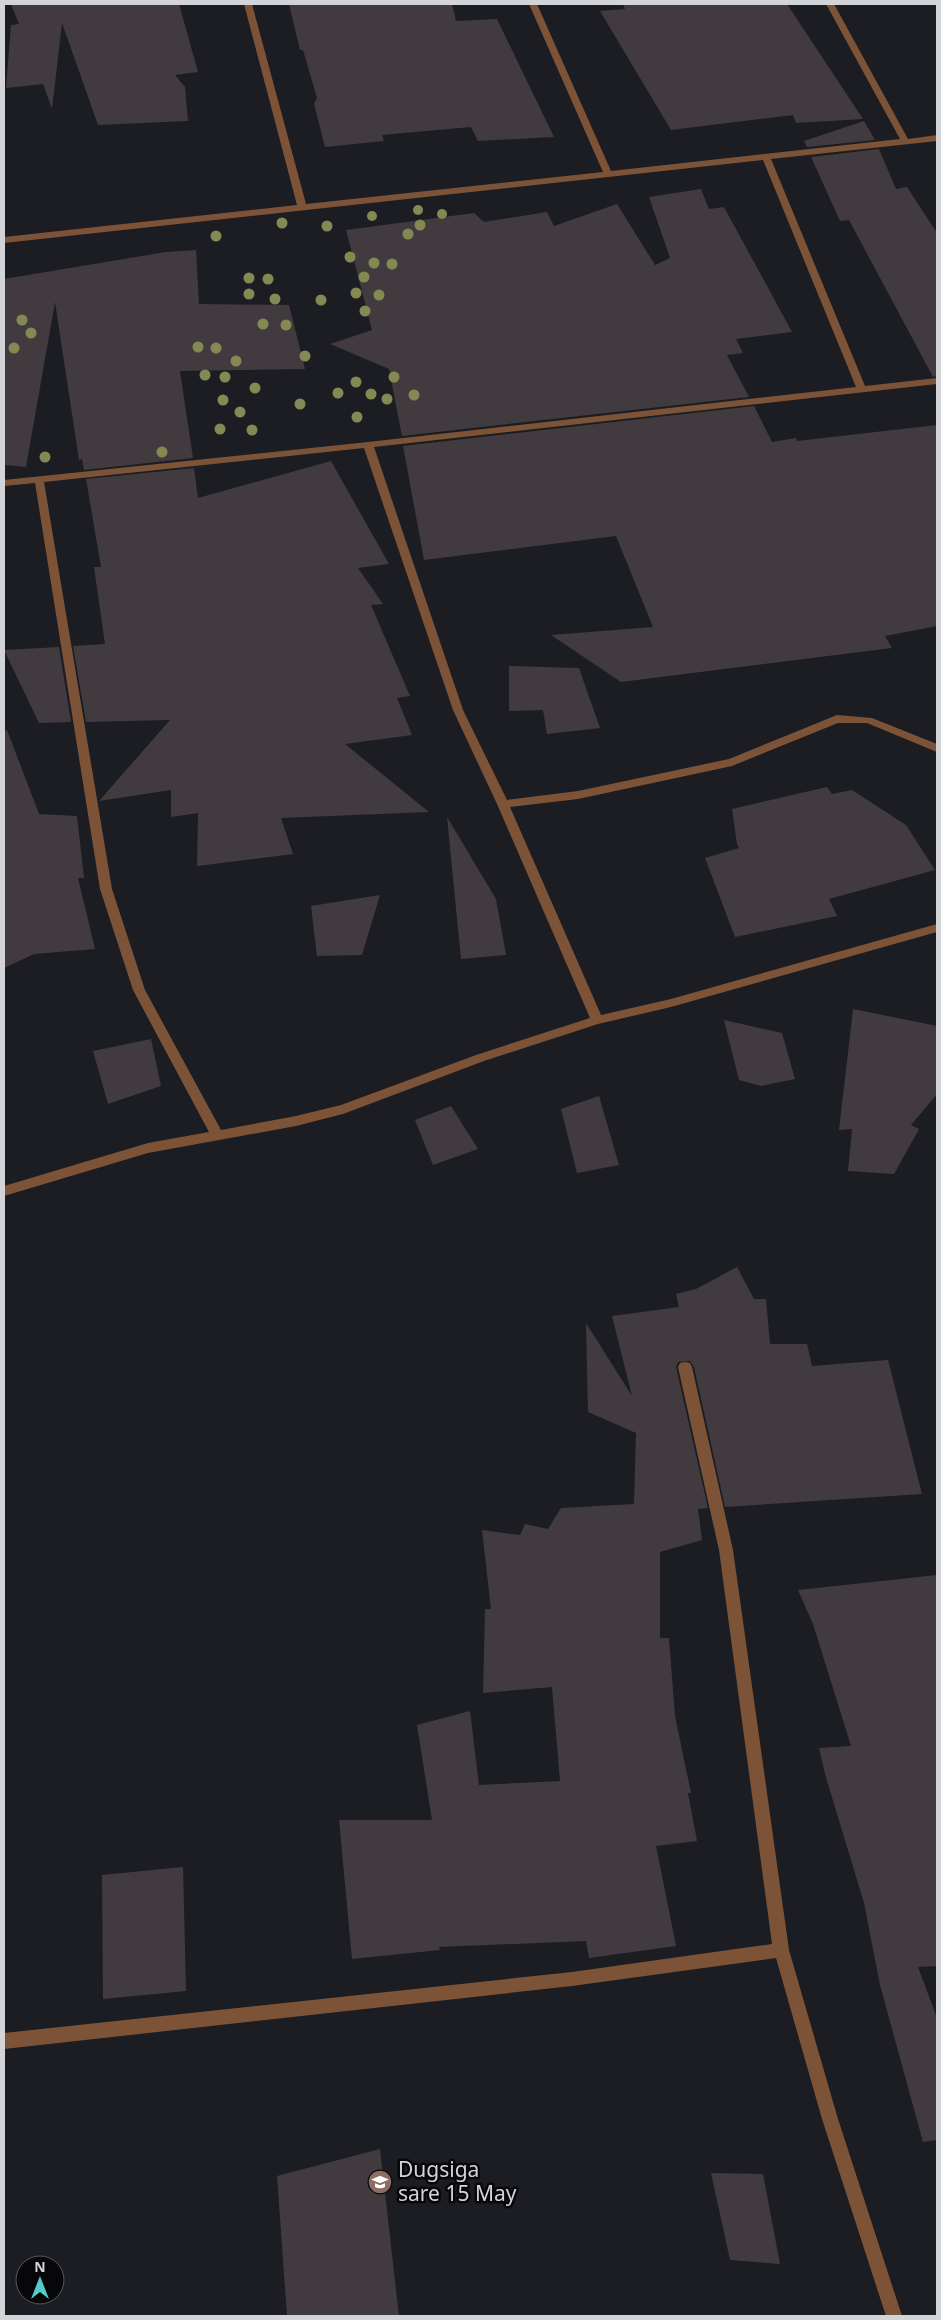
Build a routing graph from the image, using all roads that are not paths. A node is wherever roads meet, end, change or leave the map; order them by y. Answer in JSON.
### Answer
{"nodes":[{"id":1,"x":248,"y":4,"type":"edge"},
{"id":2,"x":533,"y":4,"type":"edge"},
{"id":3,"x":830,"y":4,"type":"edge"},
{"id":4,"x":937,"y":138,"type":"edge"},
{"id":5,"x":906,"y":142,"type":"junction"},
{"id":6,"x":766,"y":157,"type":"junction"},
{"id":7,"x":608,"y":174,"type":"junction"},
{"id":8,"x":302,"y":207,"type":"junction"},
{"id":9,"x":4,"y":240,"type":"edge"},
{"id":10,"x":937,"y":382,"type":"edge"},
{"id":11,"x":862,"y":390,"type":"junction"},
{"id":12,"x":368,"y":445,"type":"junction"},
{"id":13,"x":39,"y":480,"type":"junction"},
{"id":14,"x":4,"y":483,"type":"edge"},
{"id":15,"x":937,"y":748,"type":"edge"},
{"id":16,"x":504,"y":804,"type":"junction"},
{"id":17,"x":937,"y":928,"type":"edge"},
{"id":18,"x":597,"y":1020,"type":"junction"},
{"id":19,"x":217,"y":1135,"type":"junction"},
{"id":20,"x":4,"y":1191,"type":"edge"},
{"id":21,"x":685,"y":1368,"type":"dead end"},
{"id":22,"x":781,"y":1950,"type":"junction"},
{"id":23,"x":4,"y":2041,"type":"edge"},
{"id":24,"x":894,"y":2316,"type":"edge"}],
"edges":[{"from":1,"to":8,"type":"street"},
{"from":2,"to":7,"type":"street"},
{"from":3,"to":5,"type":"street"},
{"from":4,"to":5,"type":"street"},
{"from":5,"to":6,"type":"street"},
{"from":6,"to":7,"type":"street"},
{"from":6,"to":11,"type":"street"},
{"from":7,"to":8,"type":"street"},
{"from":8,"to":9,"type":"street"},
{"from":10,"to":11,"type":"street"},
{"from":11,"to":12,"type":"street"},
{"from":12,"to":13,"type":"street"},
{"from":12,"to":16,"type":"street"},
{"from":13,"to":14,"type":"street"},
{"from":13,"to":19,"type":"street"},
{"from":15,"to":16,"type":"street"},
{"from":16,"to":18,"type":"street"},
{"from":17,"to":18,"type":"street"},
{"from":18,"to":19,"type":"street"},
{"from":19,"to":20,"type":"street"},
{"from":21,"to":22,"type":"street"},
{"from":22,"to":23,"type":"street"},
{"from":22,"to":24,"type":"street"}]}
